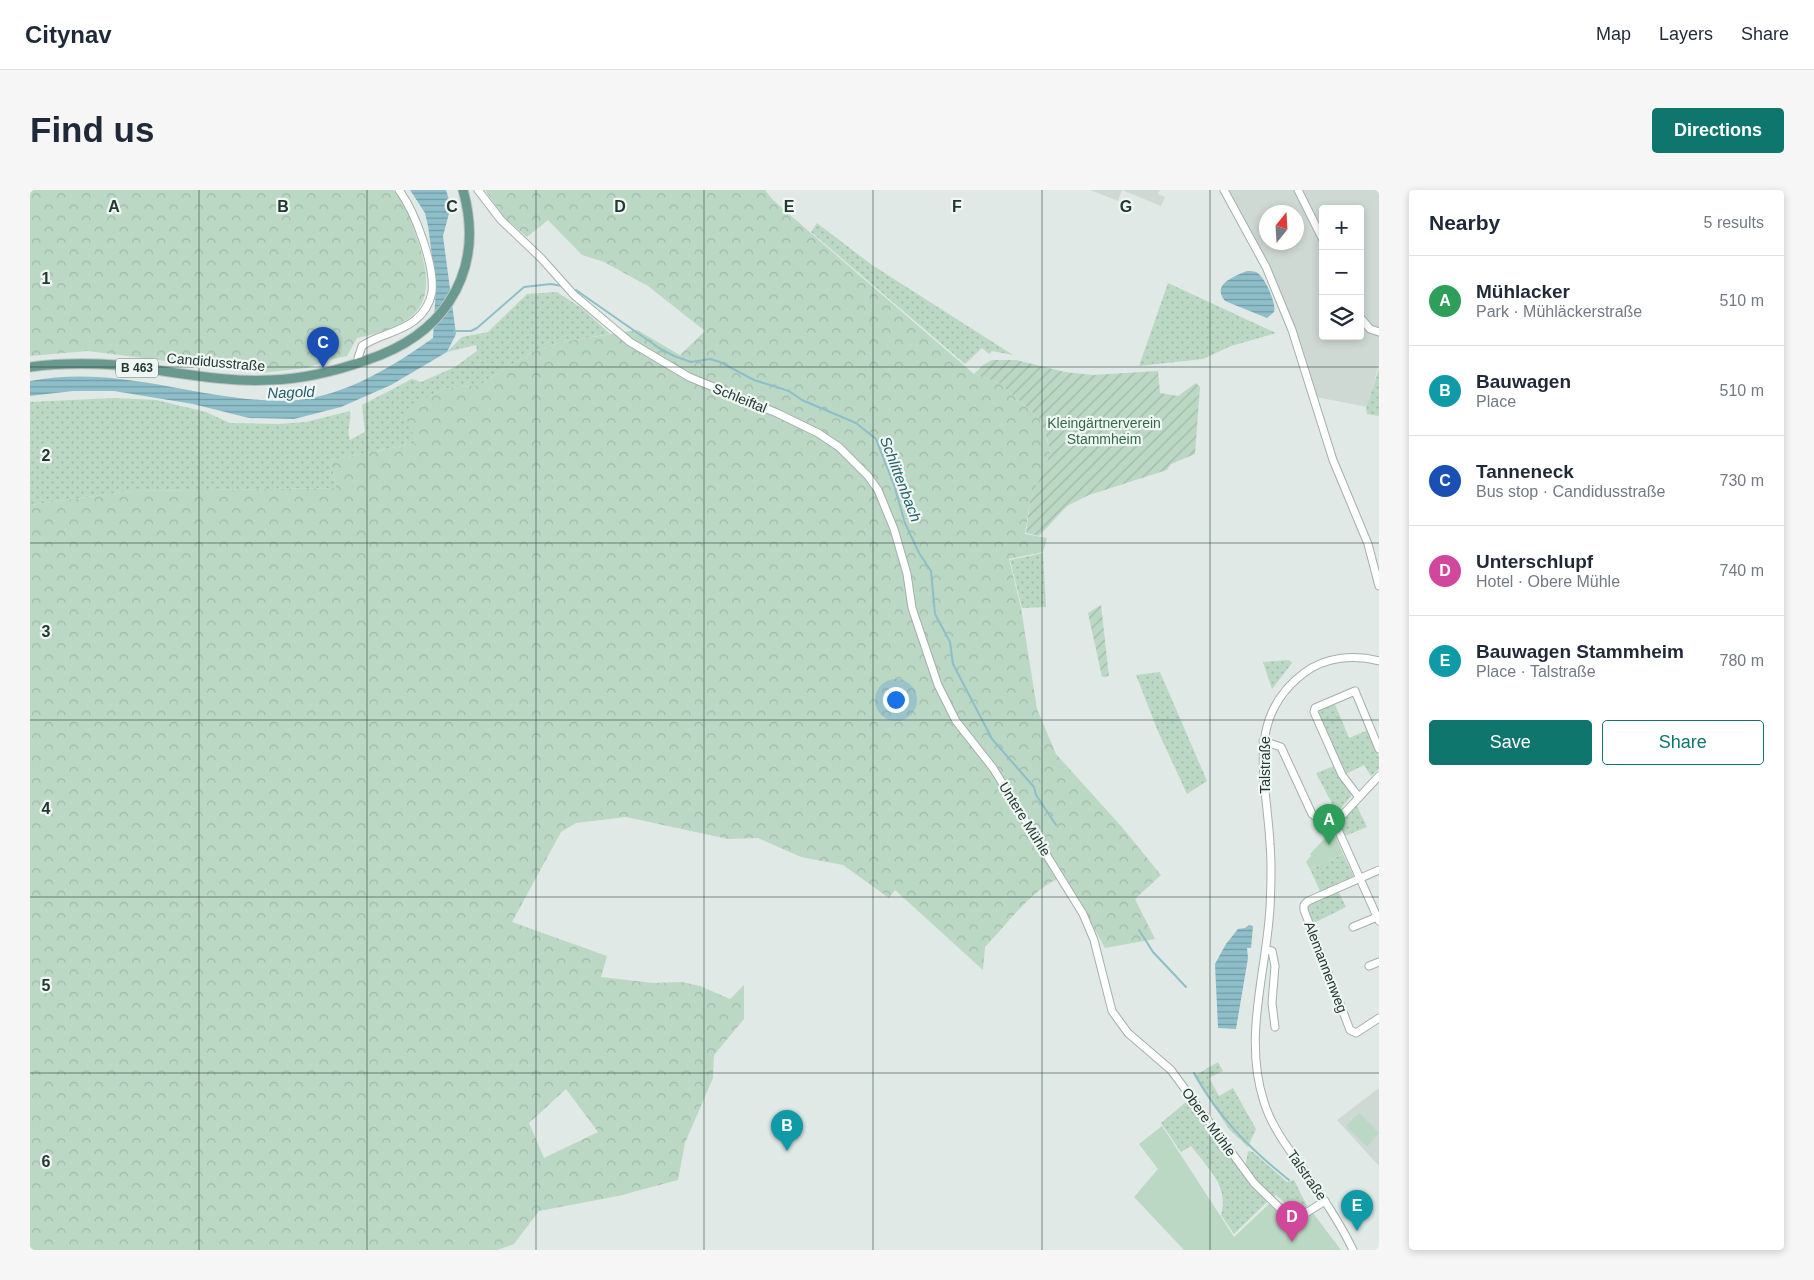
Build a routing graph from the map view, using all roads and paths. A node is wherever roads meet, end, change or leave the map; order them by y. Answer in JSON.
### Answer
{"nodes":[{"id":1,"x":399,"y":190,"type":"edge"},
{"id":2,"x":463,"y":190,"type":"edge"},
{"id":3,"x":478,"y":190,"type":"edge"},
{"id":4,"x":1224,"y":190,"type":"edge"},
{"id":5,"x":1298,"y":190,"type":"edge"},
{"id":6,"x":1319,"y":232,"type":"edge"},
{"id":7,"x":1364,"y":322,"type":"edge"},
{"id":8,"x":1379,"y":332,"type":"edge"},
{"id":9,"x":359,"y":363,"type":"junction"},
{"id":10,"x":30,"y":367,"type":"edge"},
{"id":11,"x":1379,"y":586,"type":"edge"},
{"id":12,"x":928,"y":653,"type":"joint"},
{"id":13,"x":1379,"y":660,"type":"edge"},
{"id":14,"x":1263,"y":741,"type":"junction"},
{"id":15,"x":1379,"y":749,"type":"edge"},
{"id":16,"x":1379,"y":776,"type":"edge"},
{"id":17,"x":1358,"y":796,"type":"junction"},
{"id":18,"x":1335,"y":823,"type":"junction"},
{"id":19,"x":1379,"y":870,"type":"edge"},
{"id":20,"x":1361,"y":878,"type":"junction"},
{"id":21,"x":1378,"y":919,"type":"edge"},
{"id":22,"x":1352,"y":927,"type":"dead end"},
{"id":23,"x":1266,"y":950,"type":"junction"},
{"id":24,"x":1379,"y":962,"type":"edge"},
{"id":25,"x":1369,"y":966,"type":"dead end"},
{"id":26,"x":1107,"y":993,"type":"joint"},
{"id":27,"x":1379,"y":1018,"type":"edge"},
{"id":28,"x":1275,"y":1027,"type":"dead end"},
{"id":29,"x":1326,"y":1201,"type":"junction"},
{"id":30,"x":1353,"y":1250,"type":"edge"}],
"edges":[{"from":1,"to":9,"type":"street"},
{"from":2,"to":9,"type":"main road","name":"Candidusstraße","number":"B 463"},
{"from":3,"to":12,"type":"street","name":"Schleiftal"},
{"from":4,"to":11,"type":"street"},
{"from":5,"to":6,"type":"street"},
{"from":7,"to":8,"type":"street"},
{"from":9,"to":10,"type":"main road","name":"Candidusstraße","number":"B 463"},
{"from":12,"to":26,"type":"street","name":"Untere Mühle"},
{"from":13,"to":14,"type":"street","name":"Talstraße"},
{"from":14,"to":18,"type":"street"},
{"from":14,"to":23,"type":"street","name":"Talstraße"},
{"from":15,"to":17,"type":"street"},
{"from":16,"to":17,"type":"street"},
{"from":17,"to":18,"type":"street"},
{"from":18,"to":20,"type":"street"},
{"from":19,"to":20,"type":"street"},
{"from":20,"to":21,"type":"street"},
{"from":20,"to":27,"type":"street","name":"Alemannenweg"},
{"from":21,"to":22,"type":"street"},
{"from":23,"to":28,"type":"street","name":"Talstraße"},
{"from":23,"to":29,"type":"street","name":"Talstraße"},
{"from":24,"to":25,"type":"street"},
{"from":26,"to":29,"type":"street","name":"Obere Mühle"},
{"from":29,"to":30,"type":"street","name":"Talstraße"}]}
